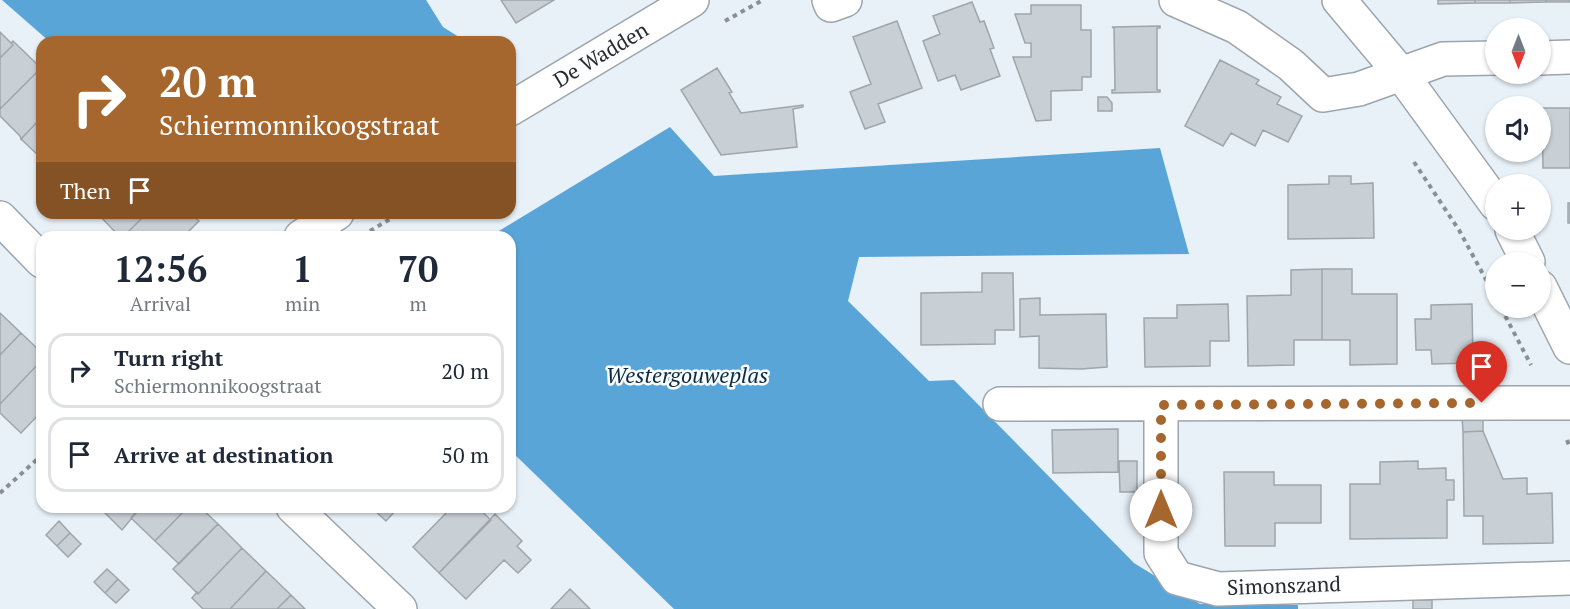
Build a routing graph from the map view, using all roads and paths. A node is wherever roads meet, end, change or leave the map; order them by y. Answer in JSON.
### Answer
{"nodes":[{"id":1,"x":829,"y":0,"type":"edge"},
{"id":2,"x":845,"y":0,"type":"edge"},
{"id":3,"x":1176,"y":0,"type":"edge"},
{"id":4,"x":1339,"y":0,"type":"edge"},
{"id":5,"x":690,"y":1,"type":"edge"},
{"id":6,"x":1570,"y":57,"type":"edge"},
{"id":7,"x":1485,"y":58,"type":"edge"},
{"id":8,"x":1551,"y":58,"type":"edge"},
{"id":9,"x":1402,"y":75,"type":"junction"},
{"id":10,"x":516,"y":105,"type":"edge"},
{"id":11,"x":1414,"y":161,"type":"dead end"},
{"id":12,"x":1485,"y":189,"type":"edge"},
{"id":13,"x":0,"y":218,"type":"edge"},
{"id":14,"x":329,"y":219,"type":"edge"},
{"id":15,"x":390,"y":219,"type":"edge"},
{"id":16,"x":310,"y":231,"type":"edge"},
{"id":17,"x":370,"y":231,"type":"dead end"},
{"id":18,"x":36,"y":255,"type":"edge"},
{"id":19,"x":1485,"y":278,"type":"edge"},
{"id":20,"x":1551,"y":309,"type":"edge"},
{"id":21,"x":1570,"y":347,"type":"edge"},
{"id":22,"x":1570,"y":403,"type":"edge"},
{"id":23,"x":1000,"y":404,"type":"dead end"},
{"id":24,"x":1161,"y":405,"type":"junction"},
{"id":25,"x":36,"y":461,"type":"edge"},
{"id":26,"x":0,"y":494,"type":"edge"},
{"id":27,"x":299,"y":513,"type":"edge"},
{"id":28,"x":1570,"y":578,"type":"edge"},
{"id":29,"x":400,"y":609,"type":"edge"}],
"edges":[{"from":1,"to":2,"type":"street"},
{"from":3,"to":9,"type":"street"},
{"from":4,"to":9,"type":"street"},
{"from":5,"to":10,"type":"street","name":"De Wadden"},
{"from":6,"to":8,"type":"street"},
{"from":7,"to":9,"type":"street"},
{"from":9,"to":12,"type":"street"},
{"from":11,"to":19,"type":"path"},
{"from":13,"to":18,"type":"street"},
{"from":14,"to":16,"type":"street"},
{"from":15,"to":17,"type":"path"},
{"from":20,"to":21,"type":"street"},
{"from":22,"to":24,"type":"street"},
{"from":23,"to":24,"type":"street"},
{"from":24,"to":28,"type":"street","name":"Simonszand"},
{"from":25,"to":26,"type":"path"},
{"from":27,"to":29,"type":"street"}]}
